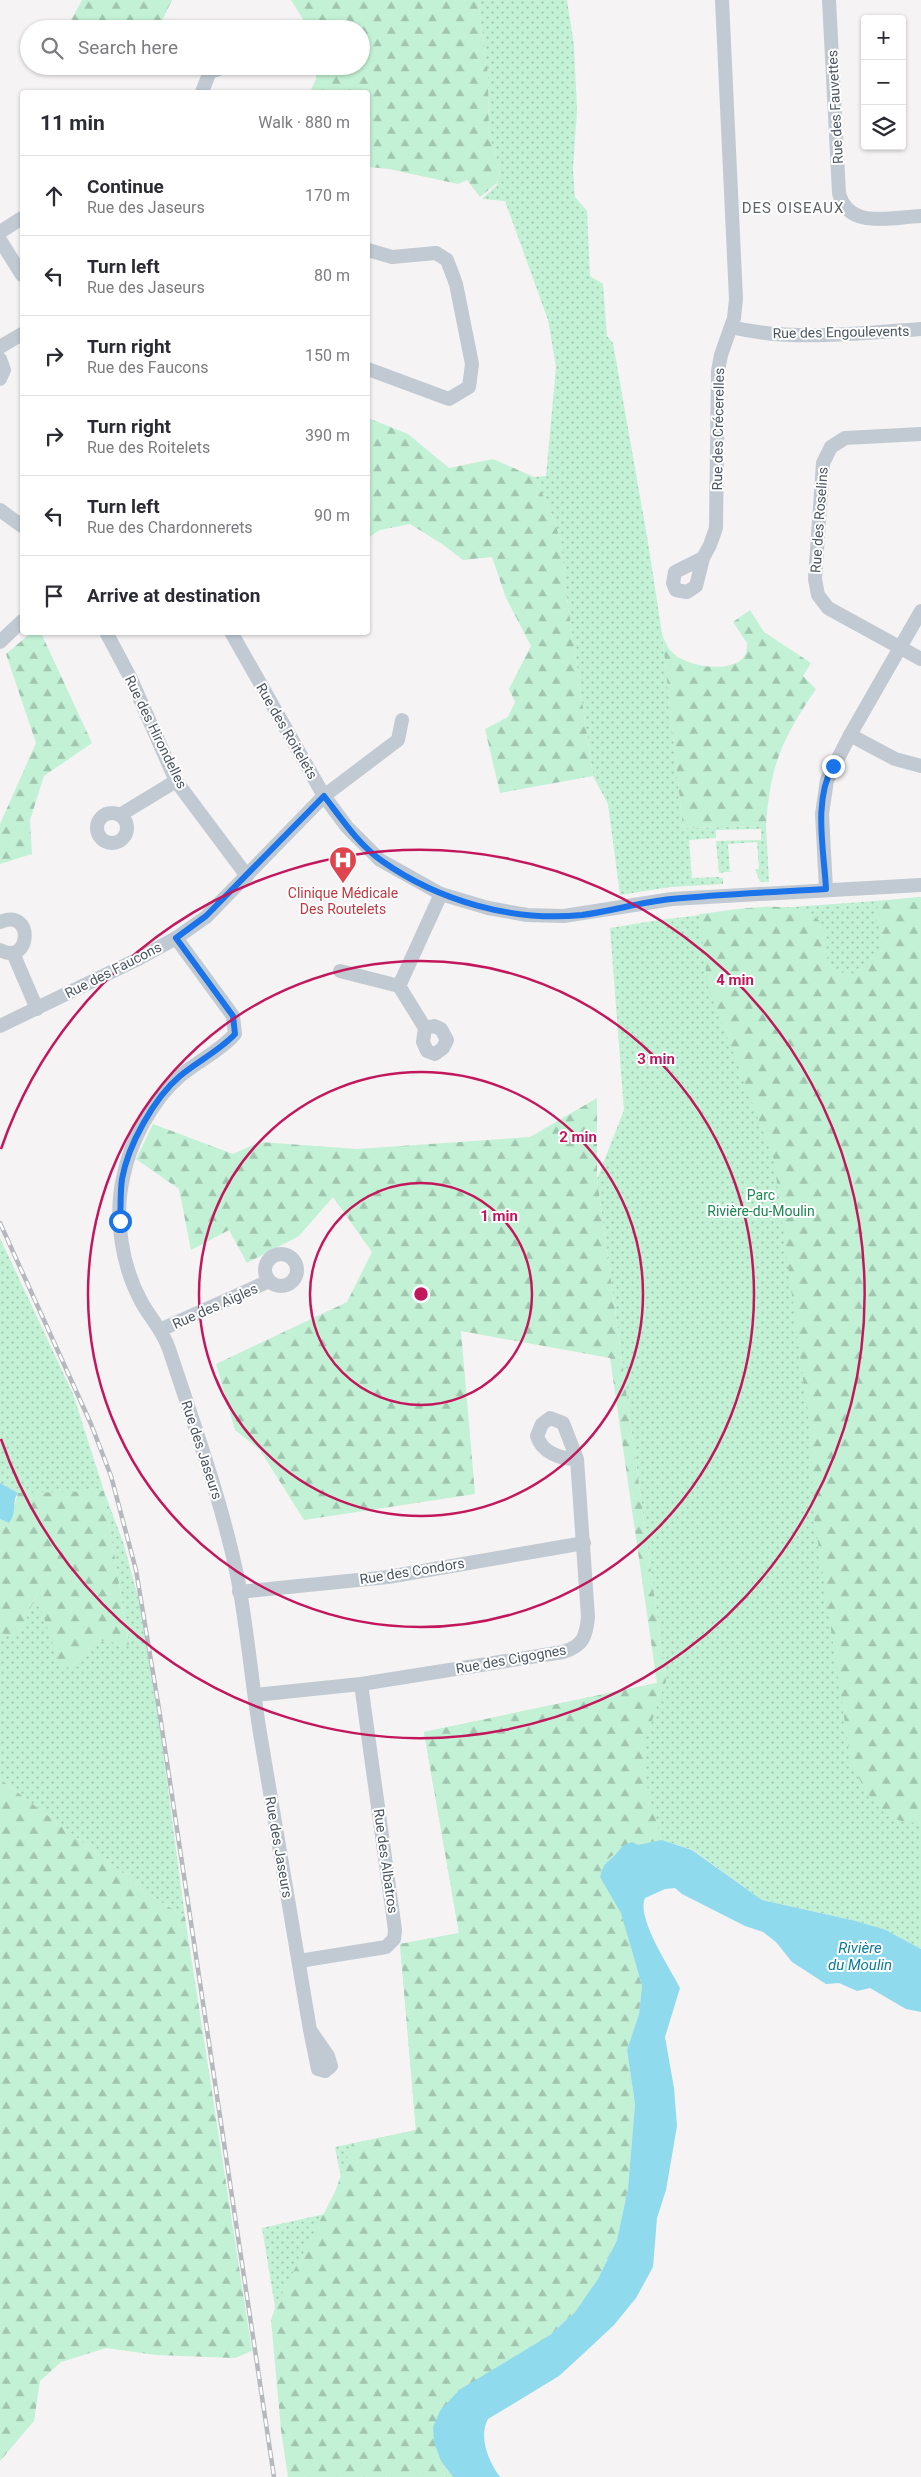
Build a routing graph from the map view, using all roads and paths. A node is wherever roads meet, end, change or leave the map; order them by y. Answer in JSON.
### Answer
{"nodes":[{"id":1,"x":722,"y":0,"type":"edge"},
{"id":2,"x":829,"y":0,"type":"edge"},
{"id":3,"x":207,"y":75,"type":"edge"},
{"id":4,"x":203,"y":90,"type":"edge"},
{"id":5,"x":921,"y":216,"type":"edge"},
{"id":6,"x":20,"y":219,"type":"edge"},
{"id":7,"x":0,"y":232,"type":"edge"},
{"id":8,"x":0,"y":240,"type":"edge"},
{"id":9,"x":370,"y":251,"type":"edge"},
{"id":10,"x":20,"y":272,"type":"edge"},
{"id":11,"x":731,"y":328,"type":"junction"},
{"id":12,"x":921,"y":330,"type":"edge"},
{"id":13,"x":20,"y":335,"type":"edge"},
{"id":14,"x":0,"y":347,"type":"edge"},
{"id":15,"x":0,"y":359,"type":"edge"},
{"id":16,"x":370,"y":371,"type":"edge"},
{"id":17,"x":0,"y":379,"type":"edge"},
{"id":18,"x":921,"y":434,"type":"edge"},
{"id":19,"x":0,"y":510,"type":"edge"},
{"id":20,"x":20,"y":525,"type":"edge"},
{"id":21,"x":702,"y":558,"type":"dead end"},
{"id":22,"x":921,"y":611,"type":"edge"},
{"id":23,"x":20,"y":623,"type":"edge"},
{"id":24,"x":108,"y":635,"type":"edge"},
{"id":25,"x":233,"y":635,"type":"edge"},
{"id":26,"x":0,"y":642,"type":"edge"},
{"id":27,"x":901,"y":649,"type":"junction"},
{"id":28,"x":921,"y":659,"type":"edge"},
{"id":29,"x":402,"y":720,"type":"dead end"},
{"id":30,"x":850,"y":735,"type":"junction"},
{"id":31,"x":921,"y":766,"type":"edge"},
{"id":32,"x":176,"y":781,"type":"junction"},
{"id":33,"x":324,"y":796,"type":"junction"},
{"id":34,"x":120,"y":815,"type":"dead end"},
{"id":35,"x":247,"y":876,"type":"junction"},
{"id":36,"x":921,"y":885,"type":"edge"},
{"id":37,"x":826,"y":889,"type":"junction"},
{"id":38,"x":441,"y":894,"type":"junction"},
{"id":39,"x":0,"y":922,"type":"edge"},
{"id":40,"x":176,"y":938,"type":"junction"},
{"id":41,"x":6,"y":951,"type":"edge"},
{"id":42,"x":340,"y":971,"type":"dead end"},
{"id":43,"x":399,"y":986,"type":"junction"},
{"id":44,"x":38,"y":1009,"type":"junction"},
{"id":45,"x":0,"y":1026,"type":"edge"},
{"id":46,"x":425,"y":1028,"type":"dead end"},
{"id":47,"x":269,"y":1281,"type":"dead end"},
{"id":48,"x":160,"y":1330,"type":"junction"},
{"id":49,"x":577,"y":1459,"type":"dead end"},
{"id":50,"x":584,"y":1544,"type":"junction"},
{"id":51,"x":240,"y":1592,"type":"junction"},
{"id":52,"x":361,"y":1684,"type":"junction"},
{"id":53,"x":256,"y":1695,"type":"junction"},
{"id":54,"x":299,"y":1961,"type":"junction"},
{"id":55,"x":310,"y":2030,"type":"dead end"}],
"edges":[{"from":1,"to":11,"type":"street","name":"Rue des Crécerelles"},
{"from":2,"to":5,"type":"street","name":"Rue des Fauvettes"},
{"from":3,"to":4,"type":"street"},
{"from":6,"to":7,"type":"street"},
{"from":8,"to":10,"type":"street"},
{"from":9,"to":16,"type":"street"},
{"from":11,"to":12,"type":"street","name":"Rue des Engoulevents"},
{"from":11,"to":21,"type":"street","name":"Rue des Crécerelles"},
{"from":13,"to":14,"type":"street"},
{"from":15,"to":17,"type":"street"},
{"from":18,"to":27,"type":"street","name":"Rue des Roselins"},
{"from":19,"to":20,"type":"street"},
{"from":22,"to":27,"type":"street"},
{"from":23,"to":26,"type":"street"},
{"from":24,"to":32,"type":"street","name":"Rue des Hirondelles"},
{"from":25,"to":33,"type":"street","name":"Rue des Roitelets"},
{"from":27,"to":28,"type":"street","name":"Rue des Roselins"},
{"from":27,"to":30,"type":"street"},
{"from":29,"to":33,"type":"street","name":"Rue des Faucons"},
{"from":30,"to":31,"type":"street"},
{"from":30,"to":37,"type":"street"},
{"from":32,"to":34,"type":"street"},
{"from":32,"to":35,"type":"street","name":"Rue des Hirondelles"},
{"from":33,"to":35,"type":"street","name":"Rue des Faucons"},
{"from":33,"to":38,"type":"street","name":"Rue des Roitelets"},
{"from":35,"to":40,"type":"street","name":"Rue des Faucons"},
{"from":36,"to":37,"type":"street","name":"Rue des Roitelets"},
{"from":37,"to":38,"type":"street","name":"Rue des Roitelets"},
{"from":38,"to":43,"type":"street"},
{"from":39,"to":41,"type":"street"},
{"from":40,"to":44,"type":"street","name":"Rue des Faucons"},
{"from":40,"to":48,"type":"street","name":"Rue des Jaseurs"},
{"from":41,"to":44,"type":"street"},
{"from":42,"to":43,"type":"street"},
{"from":43,"to":46,"type":"street"},
{"from":44,"to":45,"type":"street","name":"Rue des Faucons"},
{"from":47,"to":48,"type":"street","name":"Rue des Aigles"},
{"from":48,"to":51,"type":"street","name":"Rue des Jaseurs"},
{"from":49,"to":50,"type":"street","name":"Rue des Cigognes"},
{"from":50,"to":51,"type":"street","name":"Rue des Condors"},
{"from":50,"to":52,"type":"street","name":"Rue des Cigognes"},
{"from":51,"to":53,"type":"street","name":"Rue des Jaseurs"},
{"from":52,"to":53,"type":"street","name":"Rue des Cigognes"},
{"from":52,"to":54,"type":"street","name":"Rue des Albatros"},
{"from":53,"to":54,"type":"street","name":"Rue des Jaseurs"},
{"from":54,"to":55,"type":"street","name":"Rue des Jaseurs"}]}
